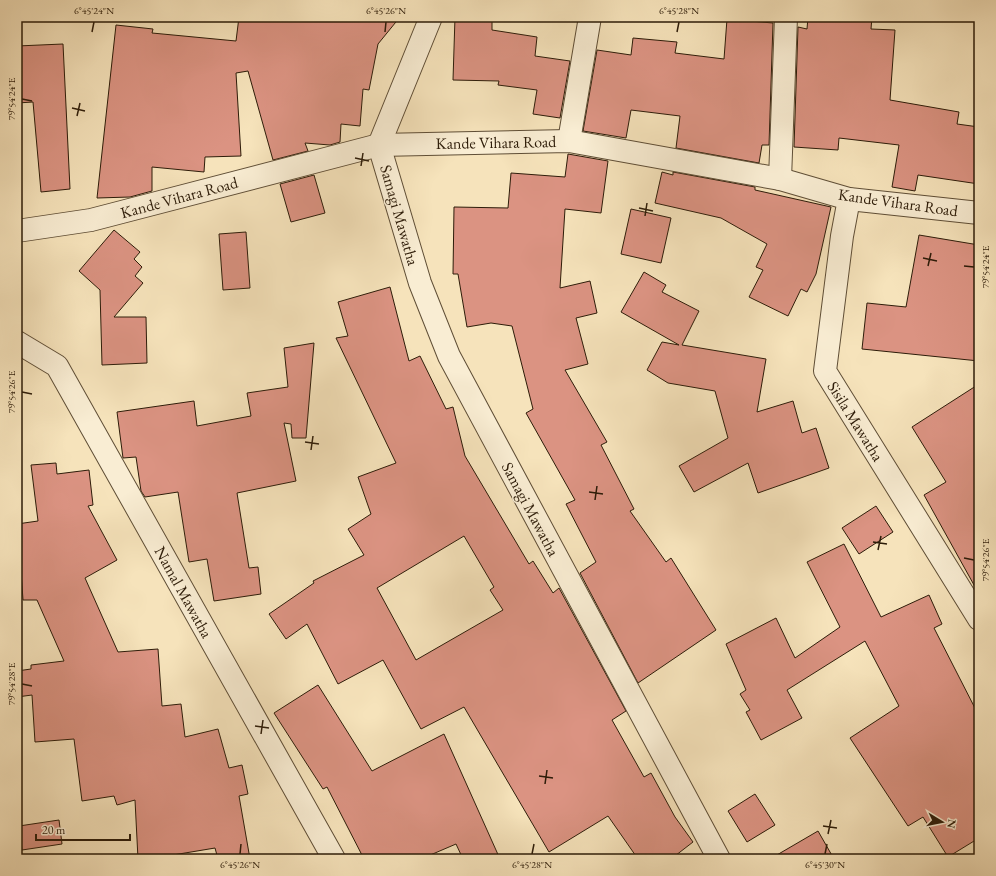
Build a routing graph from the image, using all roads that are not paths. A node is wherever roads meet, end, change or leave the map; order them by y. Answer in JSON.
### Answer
{"nodes":[{"id":1,"x":431,"y":17,"type":"edge"},
{"id":2,"x":590,"y":17,"type":"edge"},
{"id":3,"x":786,"y":17,"type":"edge"},
{"id":4,"x":569,"y":141,"type":"junction"},
{"id":5,"x":379,"y":145,"type":"junction"},
{"id":6,"x":780,"y":179,"type":"junction"},
{"id":7,"x":849,"y":198,"type":"junction"},
{"id":8,"x":979,"y":213,"type":"edge"},
{"id":9,"x":17,"y":231,"type":"edge"},
{"id":10,"x":17,"y":342,"type":"edge"},
{"id":11,"x":979,"y":619,"type":"edge"},
{"id":12,"x":334,"y":859,"type":"edge"},
{"id":13,"x":719,"y":859,"type":"edge"}],
"edges":[{"from":1,"to":5,"type":"street"},
{"from":2,"to":4,"type":"street"},
{"from":3,"to":6,"type":"street"},
{"from":4,"to":5,"type":"street","name":"Kande Vihara Road"},
{"from":4,"to":6,"type":"street","name":"Kande Vihara Road"},
{"from":5,"to":9,"type":"street","name":"Kande Vihara Road"},
{"from":5,"to":13,"type":"street","name":"Samagi Mawatha"},
{"from":6,"to":7,"type":"street","name":"Kande Vihara Road"},
{"from":7,"to":8,"type":"street","name":"Kande Vihara Road"},
{"from":7,"to":11,"type":"street","name":"Sisila Mawatha"},
{"from":10,"to":12,"type":"street","name":"Namal Mawatha"}]}
